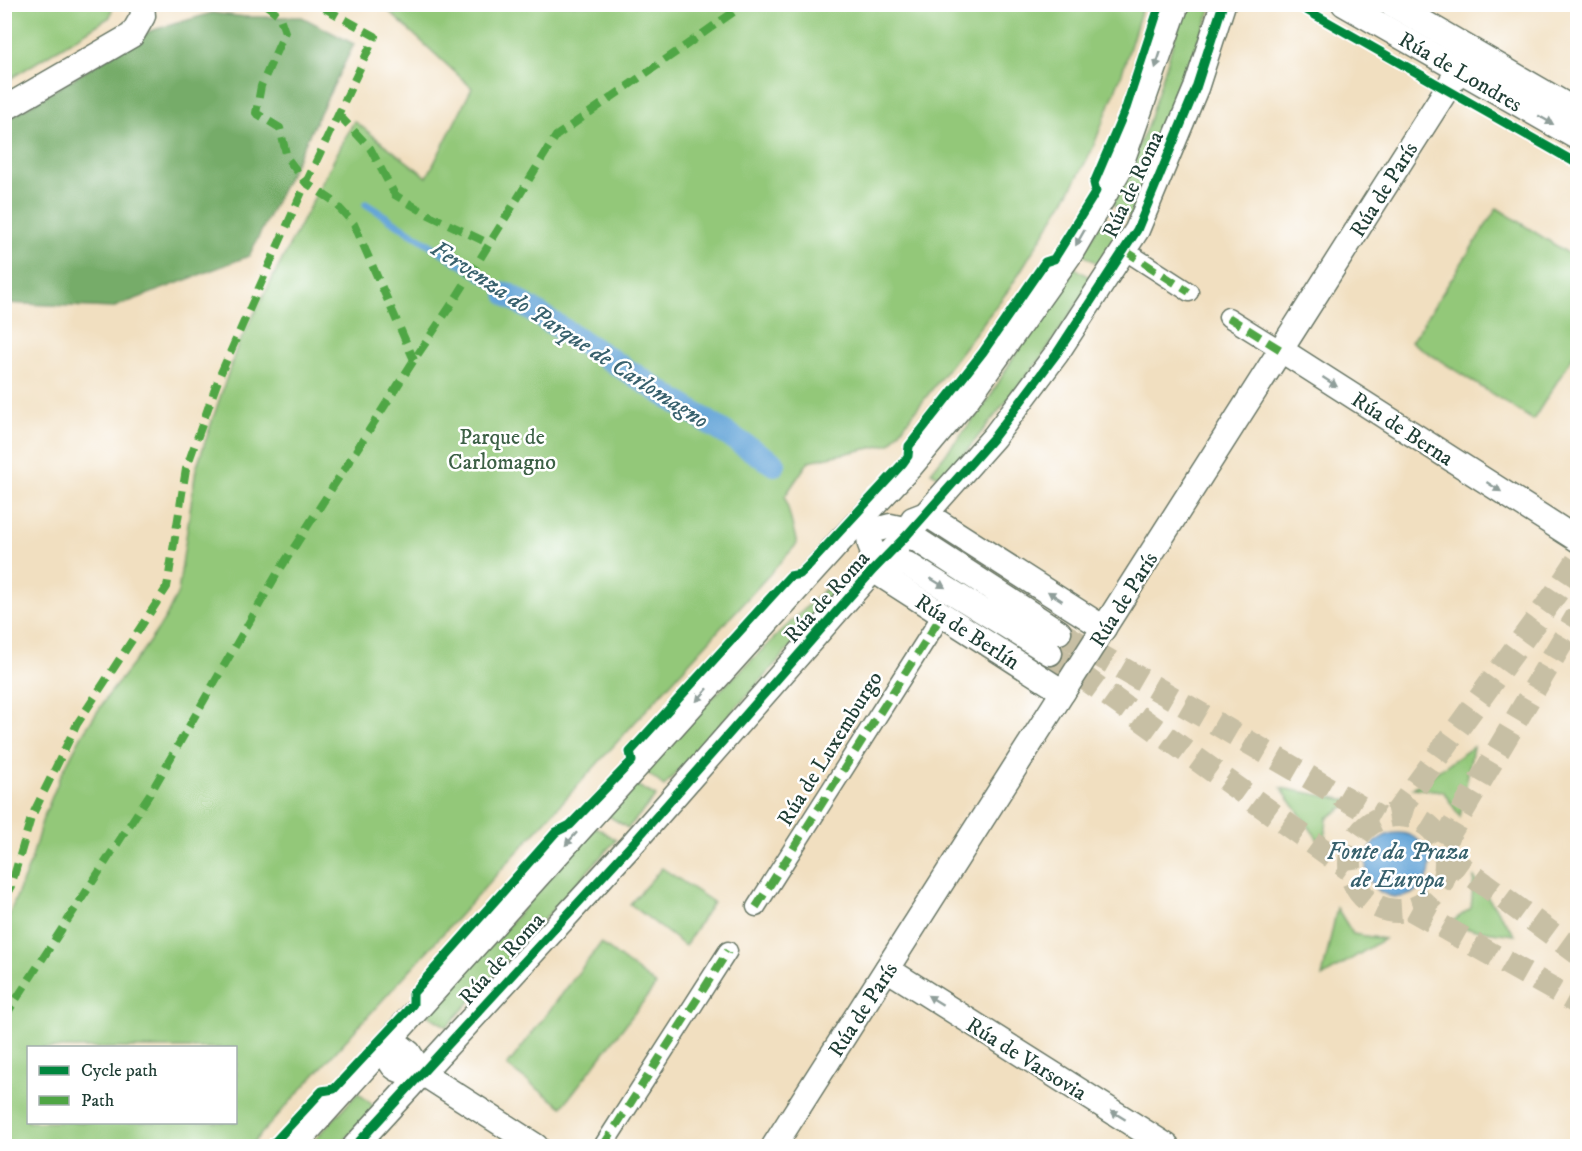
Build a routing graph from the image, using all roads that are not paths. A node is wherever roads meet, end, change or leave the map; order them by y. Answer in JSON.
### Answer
{"nodes":[{"id":1,"x":142,"y":4,"type":"edge"},
{"id":2,"x":1177,"y":4,"type":"edge"},
{"id":3,"x":1223,"y":4,"type":"edge"},
{"id":4,"x":1344,"y":4,"type":"edge"},
{"id":5,"x":1392,"y":4,"type":"edge"},
{"id":6,"x":1414,"y":11,"type":"edge"},
{"id":7,"x":1465,"y":60,"type":"junction"},
{"id":8,"x":4,"y":109,"type":"edge"},
{"id":9,"x":1578,"y":112,"type":"edge"},
{"id":10,"x":1578,"y":138,"type":"edge"},
{"id":11,"x":1124,"y":250,"type":"junction"},
{"id":12,"x":1189,"y":292,"type":"dead end"},
{"id":13,"x":1228,"y":317,"type":"dead end"},
{"id":14,"x":1281,"y":350,"type":"junction"},
{"id":15,"x":984,"y":376,"type":"junction"},
{"id":16,"x":926,"y":514,"type":"junction"},
{"id":17,"x":1578,"y":540,"type":"edge"},
{"id":18,"x":883,"y":545,"type":"junction"},
{"id":19,"x":942,"y":615,"type":"junction"},
{"id":20,"x":1104,"y":628,"type":"junction"},
{"id":21,"x":726,"y":668,"type":"junction"},
{"id":22,"x":1063,"y":692,"type":"junction"},
{"id":23,"x":756,"y":907,"type":"dead end"},
{"id":24,"x":728,"y":951,"type":"dead end"},
{"id":25,"x":887,"y":969,"type":"junction"},
{"id":26,"x":386,"y":1045,"type":"junction"},
{"id":27,"x":422,"y":1073,"type":"junction"},
{"id":28,"x":294,"y":1146,"type":"edge"},
{"id":29,"x":355,"y":1146,"type":"edge"},
{"id":30,"x":536,"y":1146,"type":"edge"},
{"id":31,"x":603,"y":1146,"type":"edge"},
{"id":32,"x":774,"y":1146,"type":"edge"},
{"id":33,"x":1167,"y":1146,"type":"edge"}],
"edges":[{"from":1,"to":8,"type":"street"},
{"from":2,"to":15,"type":"street","name":"Rúa de Roma","one_way":true},
{"from":3,"to":11,"type":"street","name":"Rúa de Roma"},
{"from":4,"to":7,"type":"street","name":"Rúa de Londres"},
{"from":5,"to":6,"type":"street","name":"Rúa de Londres"},
{"from":6,"to":7,"type":"street","name":"Rúa de Londres"},
{"from":7,"to":9,"type":"street","name":"Rúa de Londres"},
{"from":7,"to":10,"type":"street","name":"Rúa de Londres","one_way":true},
{"from":7,"to":14,"type":"street","name":"Rúa de París"},
{"from":11,"to":12,"type":"street"},
{"from":11,"to":16,"type":"street","name":"Rúa de Roma"},
{"from":13,"to":14,"type":"street","name":"Rúa de Berna"},
{"from":14,"to":17,"type":"street","name":"Rúa de Berna","one_way":true},
{"from":14,"to":20,"type":"street","name":"Rúa de París"},
{"from":15,"to":18,"type":"street","name":"Rúa de Roma"},
{"from":15,"to":21,"type":"street","name":"Rúa de Roma"},
{"from":16,"to":18,"type":"street","name":"Rúa de Roma"},
{"from":20,"to":16,"type":"street","one_way":true},
{"from":18,"to":18,"type":"street","name":"Rúa de Berlín","one_way":true},
{"from":18,"to":19,"type":"street","name":"Rúa de Berlín"},
{"from":18,"to":21,"type":"street","name":"Rúa de Roma"},
{"from":18,"to":27,"type":"street","name":"Rúa de Roma"},
{"from":19,"to":22,"type":"street","name":"Rúa de Berlín"},
{"from":19,"to":23,"type":"street","name":"Rúa de Luxemburgo"},
{"from":20,"to":22,"type":"street","name":"Rúa de París"},
{"from":21,"to":26,"type":"street","name":"Rúa de Roma","one_way":true},
{"from":22,"to":25,"type":"street","name":"Rúa de París"},
{"from":24,"to":31,"type":"street"},
{"from":25,"to":32,"type":"street","name":"Rúa de París"},
{"from":33,"to":25,"type":"street","name":"Rúa de Varsovia","one_way":true},
{"from":26,"to":27,"type":"street"},
{"from":26,"to":28,"type":"street","name":"Rúa de Roma"},
{"from":27,"to":29,"type":"street","name":"Rúa de Roma"},
{"from":27,"to":30,"type":"street"}]}
